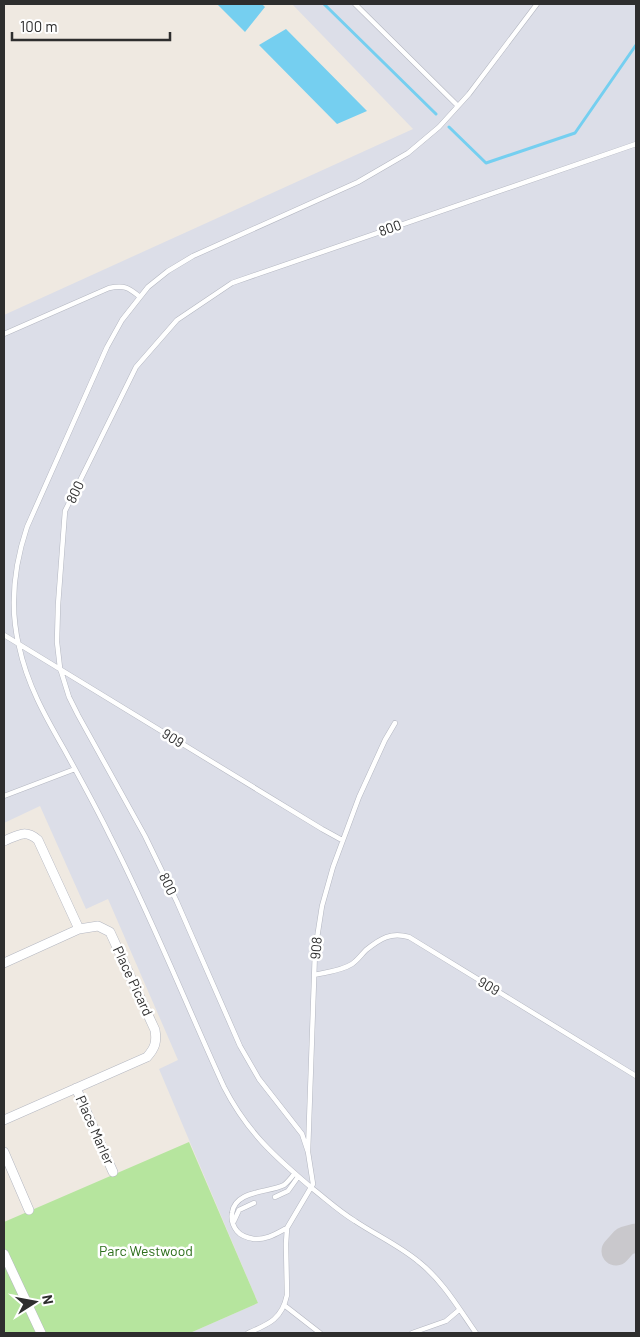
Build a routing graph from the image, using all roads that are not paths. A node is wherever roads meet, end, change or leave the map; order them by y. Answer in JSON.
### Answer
{"nodes":[{"id":1,"x":355,"y":4,"type":"edge"},
{"id":2,"x":537,"y":4,"type":"edge"},
{"id":3,"x":458,"y":106,"type":"junction"},
{"id":4,"x":636,"y":144,"type":"edge"},
{"id":5,"x":140,"y":296,"type":"junction"},
{"id":6,"x":4,"y":334,"type":"edge"},
{"id":7,"x":4,"y":635,"type":"edge"},
{"id":8,"x":18,"y":644,"type":"junction"},
{"id":9,"x":60,"y":668,"type":"junction"},
{"id":10,"x":396,"y":723,"type":"dead end"},
{"id":11,"x":75,"y":769,"type":"junction"},
{"id":12,"x":4,"y":796,"type":"edge"},
{"id":13,"x":342,"y":840,"type":"junction"},
{"id":14,"x":4,"y":841,"type":"edge"},
{"id":15,"x":79,"y":929,"type":"junction"},
{"id":16,"x":4,"y":963,"type":"edge"},
{"id":17,"x":314,"y":975,"type":"junction"},
{"id":18,"x":636,"y":1076,"type":"edge"},
{"id":19,"x":76,"y":1088,"type":"junction"},
{"id":20,"x":4,"y":1120,"type":"edge"},
{"id":21,"x":4,"y":1152,"type":"edge"},
{"id":22,"x":308,"y":1152,"type":"junction"},
{"id":23,"x":113,"y":1172,"type":"dead end"},
{"id":24,"x":296,"y":1175,"type":"junction"},
{"id":25,"x":312,"y":1188,"type":"junction"},
{"id":26,"x":275,"y":1197,"type":"dead end"},
{"id":27,"x":254,"y":1203,"type":"dead end"},
{"id":28,"x":29,"y":1210,"type":"dead end"},
{"id":29,"x":235,"y":1228,"type":"junction"},
{"id":30,"x":288,"y":1228,"type":"junction"},
{"id":31,"x":4,"y":1254,"type":"edge"},
{"id":32,"x":284,"y":1305,"type":"junction"},
{"id":33,"x":459,"y":1310,"type":"junction"},
{"id":34,"x":41,"y":1333,"type":"edge"},
{"id":35,"x":248,"y":1333,"type":"edge"},
{"id":36,"x":320,"y":1333,"type":"edge"},
{"id":37,"x":412,"y":1333,"type":"edge"},
{"id":38,"x":476,"y":1333,"type":"edge"}],
"edges":[{"from":1,"to":3,"type":"lane"},
{"from":2,"to":3,"type":"lane"},
{"from":3,"to":5,"type":"lane"},
{"from":4,"to":9,"type":"lane","name":"800"},
{"from":5,"to":6,"type":"lane"},
{"from":5,"to":8,"type":"lane"},
{"from":7,"to":8,"type":"lane","name":"909"},
{"from":8,"to":9,"type":"lane","name":"909"},
{"from":8,"to":11,"type":"lane"},
{"from":9,"to":13,"type":"lane","name":"909"},
{"from":9,"to":22,"type":"lane","name":"800"},
{"from":10,"to":13,"type":"lane","name":"908"},
{"from":11,"to":12,"type":"lane"},
{"from":11,"to":24,"type":"lane"},
{"from":13,"to":17,"type":"lane","name":"908"},
{"from":14,"to":15,"type":"street"},
{"from":15,"to":16,"type":"street"},
{"from":15,"to":19,"type":"street","name":"Place Picard"},
{"from":17,"to":18,"type":"lane","name":"909"},
{"from":17,"to":22,"type":"lane","name":"908"},
{"from":19,"to":20,"type":"street"},
{"from":19,"to":23,"type":"street","name":"Place Marler"},
{"from":21,"to":28,"type":"street"},
{"from":22,"to":25,"type":"lane","name":"908"},
{"from":24,"to":25,"type":"lane"},
{"from":24,"to":26,"type":"lane"},
{"from":24,"to":29,"type":"lane"},
{"from":25,"to":30,"type":"lane"},
{"from":25,"to":33,"type":"lane"},
{"from":27,"to":29,"type":"lane"},
{"from":29,"to":30,"type":"lane"},
{"from":30,"to":32,"type":"lane"},
{"from":31,"to":34,"type":"street"},
{"from":32,"to":35,"type":"lane"},
{"from":32,"to":36,"type":"lane"},
{"from":33,"to":37,"type":"lane"},
{"from":33,"to":38,"type":"lane"}]}
